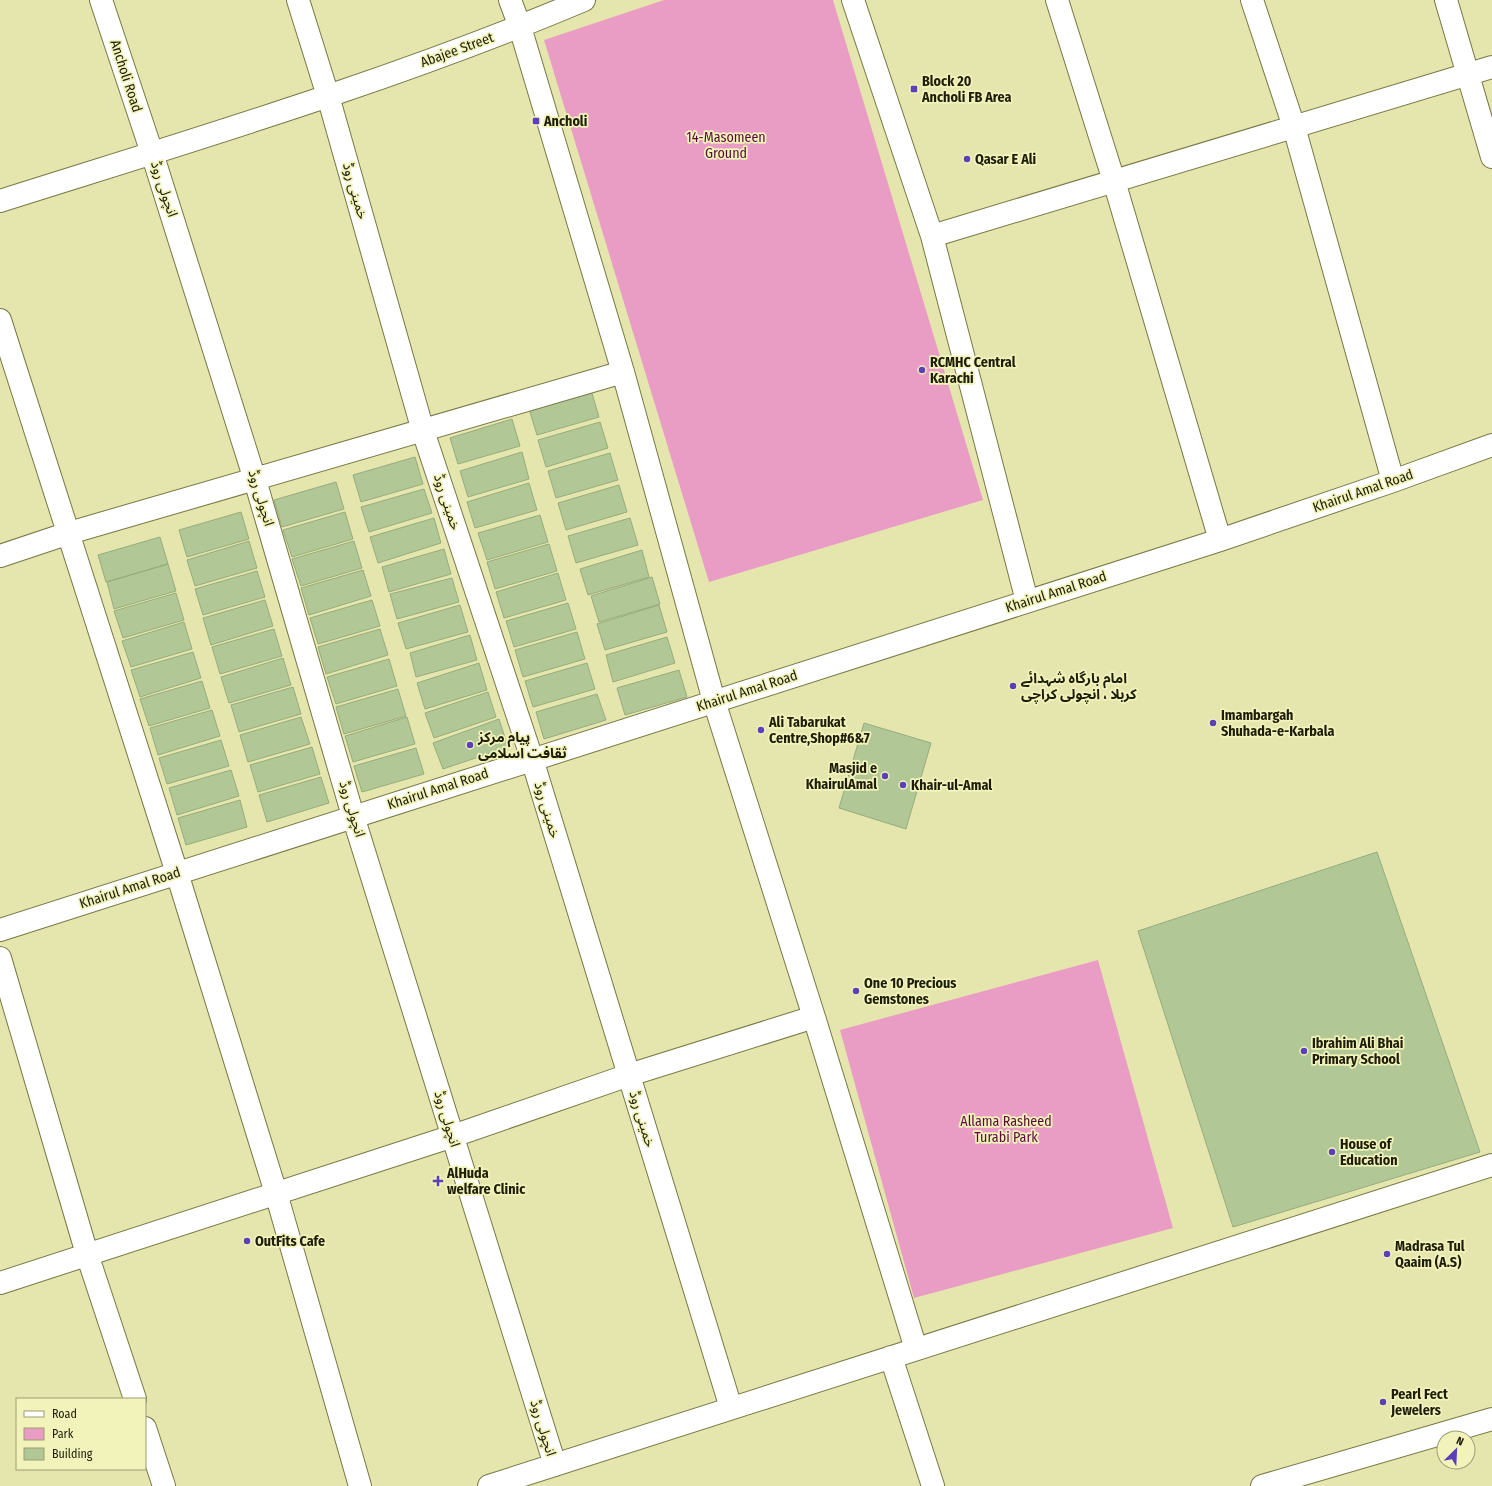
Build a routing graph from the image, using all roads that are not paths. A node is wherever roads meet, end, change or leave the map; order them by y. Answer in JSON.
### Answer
{"nodes":[{"id":1,"x":101,"y":0,"type":"edge"},
{"id":2,"x":298,"y":0,"type":"edge"},
{"id":3,"x":510,"y":0,"type":"edge"},
{"id":4,"x":584,"y":0,"type":"edge"},
{"id":5,"x":853,"y":0,"type":"edge"},
{"id":6,"x":1057,"y":0,"type":"edge"},
{"id":7,"x":1252,"y":0,"type":"edge"},
{"id":8,"x":1446,"y":0,"type":"edge"},
{"id":9,"x":520,"y":27,"type":"junction"},
{"id":10,"x":1492,"y":67,"type":"edge"},
{"id":11,"x":1468,"y":74,"type":"junction"},
{"id":12,"x":328,"y":96,"type":"junction"},
{"id":13,"x":1294,"y":126,"type":"junction"},
{"id":14,"x":152,"y":153,"type":"junction"},
{"id":15,"x":1492,"y":157,"type":"edge"},
{"id":16,"x":1114,"y":181,"type":"junction"},
{"id":17,"x":0,"y":201,"type":"edge"},
{"id":18,"x":932,"y":236,"type":"junction"},
{"id":19,"x":0,"y":320,"type":"edge"},
{"id":20,"x":623,"y":372,"type":"junction"},
{"id":21,"x":423,"y":431,"type":"junction"},
{"id":22,"x":1492,"y":446,"type":"edge"},
{"id":23,"x":255,"y":480,"type":"junction"},
{"id":24,"x":1393,"y":481,"type":"junction"},
{"id":25,"x":69,"y":533,"type":"junction"},
{"id":26,"x":1220,"y":540,"type":"junction"},
{"id":27,"x":0,"y":556,"type":"edge"},
{"id":28,"x":1027,"y":601,"type":"junction"},
{"id":29,"x":714,"y":701,"type":"junction"},
{"id":30,"x":532,"y":760,"type":"junction"},
{"id":31,"x":354,"y":816,"type":"junction"},
{"id":32,"x":177,"y":873,"type":"junction"},
{"id":33,"x":0,"y":930,"type":"edge"},
{"id":34,"x":0,"y":958,"type":"edge"},
{"id":35,"x":814,"y":1017,"type":"junction"},
{"id":36,"x":629,"y":1075,"type":"junction"},
{"id":37,"x":453,"y":1136,"type":"junction"},
{"id":38,"x":1492,"y":1165,"type":"edge"},
{"id":39,"x":276,"y":1193,"type":"junction"},
{"id":40,"x":87,"y":1254,"type":"junction"},
{"id":41,"x":0,"y":1283,"type":"edge"},
{"id":42,"x":916,"y":1349,"type":"junction"},
{"id":43,"x":891,"y":1357,"type":"junction"},
{"id":44,"x":135,"y":1398,"type":"edge"},
{"id":45,"x":731,"y":1408,"type":"junction"},
{"id":46,"x":1492,"y":1419,"type":"edge"},
{"id":47,"x":146,"y":1431,"type":"edge"},
{"id":48,"x":555,"y":1465,"type":"junction"},
{"id":49,"x":164,"y":1486,"type":"edge"},
{"id":50,"x":360,"y":1486,"type":"edge"},
{"id":51,"x":489,"y":1486,"type":"edge"},
{"id":52,"x":933,"y":1486,"type":"edge"},
{"id":53,"x":1262,"y":1486,"type":"edge"}],
"edges":[{"from":1,"to":14,"type":"street","name":"Ancholi Road"},
{"from":2,"to":12,"type":"street","name":"خمینی روڈ"},
{"from":3,"to":9,"type":"street"},
{"from":4,"to":9,"type":"street","name":"Abajee Street"},
{"from":5,"to":18,"type":"street"},
{"from":6,"to":16,"type":"street"},
{"from":7,"to":13,"type":"street"},
{"from":8,"to":11,"type":"street"},
{"from":9,"to":12,"type":"street","name":"Abajee Street"},
{"from":9,"to":20,"type":"street"},
{"from":10,"to":11,"type":"street"},
{"from":11,"to":13,"type":"street"},
{"from":11,"to":15,"type":"street"},
{"from":12,"to":14,"type":"street","name":"Abajee Street"},
{"from":12,"to":21,"type":"street","name":"خمینی روڈ"},
{"from":13,"to":16,"type":"street"},
{"from":13,"to":24,"type":"street"},
{"from":14,"to":17,"type":"street","name":"Abajee Street"},
{"from":14,"to":23,"type":"street","name":"انچولی روڈ"},
{"from":16,"to":18,"type":"street"},
{"from":16,"to":26,"type":"street"},
{"from":18,"to":28,"type":"street"},
{"from":19,"to":25,"type":"street"},
{"from":20,"to":21,"type":"street"},
{"from":20,"to":29,"type":"street"},
{"from":21,"to":23,"type":"street"},
{"from":21,"to":30,"type":"street","name":"خمینی روڈ"},
{"from":22,"to":24,"type":"street","name":"Khairul Amal Road"},
{"from":23,"to":25,"type":"street"},
{"from":23,"to":31,"type":"street","name":"انچولی روڈ"},
{"from":24,"to":26,"type":"street","name":"Khairul Amal Road"},
{"from":25,"to":27,"type":"street"},
{"from":25,"to":32,"type":"street"},
{"from":26,"to":28,"type":"street","name":"Khairul Amal Road"},
{"from":28,"to":29,"type":"street","name":"Khairul Amal Road"},
{"from":29,"to":30,"type":"street","name":"Khairul Amal Road"},
{"from":29,"to":35,"type":"street"},
{"from":30,"to":31,"type":"street","name":"Khairul Amal Road"},
{"from":30,"to":36,"type":"street","name":"خمینی روڈ"},
{"from":31,"to":32,"type":"street","name":"Khairul Amal Road"},
{"from":31,"to":37,"type":"street","name":"انچولی روڈ"},
{"from":32,"to":33,"type":"street","name":"Khairul Amal Road"},
{"from":32,"to":39,"type":"street"},
{"from":34,"to":40,"type":"street"},
{"from":35,"to":36,"type":"street"},
{"from":35,"to":42,"type":"street"},
{"from":36,"to":37,"type":"street"},
{"from":36,"to":45,"type":"street","name":"خمینی روڈ"},
{"from":37,"to":39,"type":"street"},
{"from":37,"to":48,"type":"street","name":"انچولی روڈ"},
{"from":38,"to":42,"type":"street"},
{"from":39,"to":40,"type":"street"},
{"from":39,"to":50,"type":"street"},
{"from":40,"to":41,"type":"street"},
{"from":40,"to":44,"type":"street"},
{"from":42,"to":43,"type":"street"},
{"from":43,"to":45,"type":"street"},
{"from":43,"to":52,"type":"street"},
{"from":45,"to":48,"type":"street"},
{"from":46,"to":53,"type":"street"},
{"from":47,"to":49,"type":"street"},
{"from":48,"to":51,"type":"street"}]}
